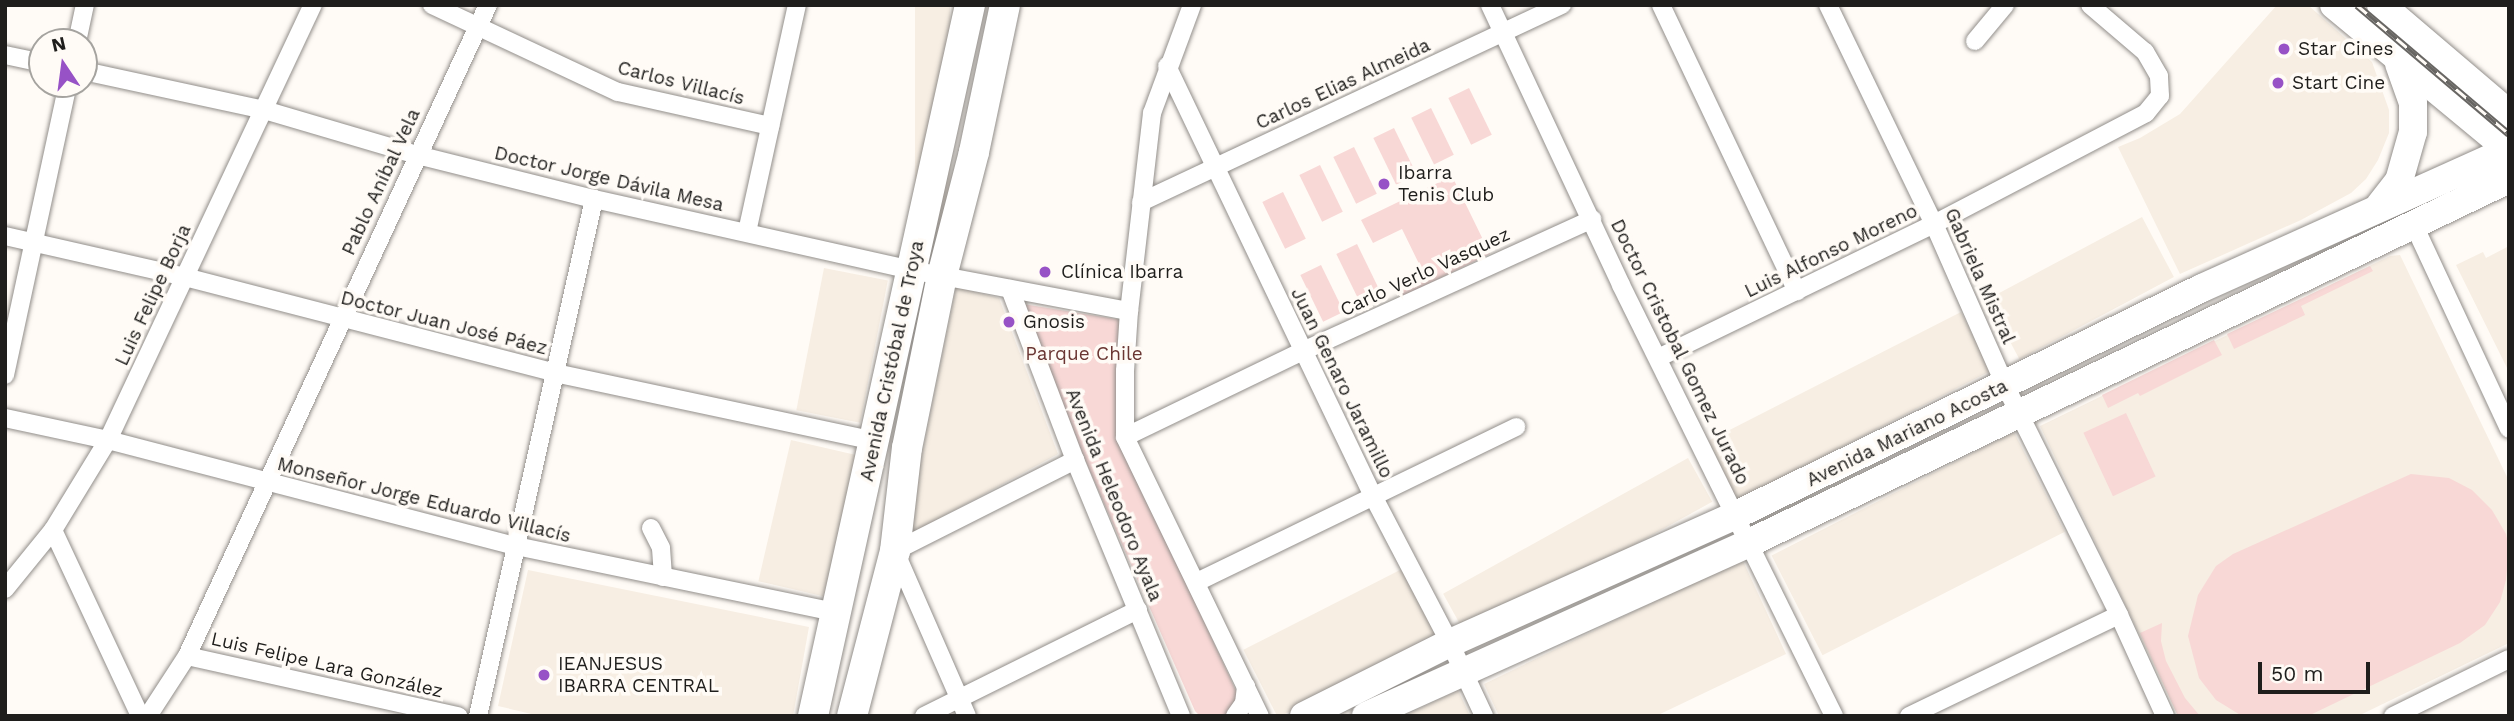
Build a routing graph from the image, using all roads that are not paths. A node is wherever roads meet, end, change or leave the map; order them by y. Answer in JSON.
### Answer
{"nodes":[{"id":1,"x":85,"y":5,"type":"edge"},
{"id":2,"x":313,"y":5,"type":"edge"},
{"id":3,"x":432,"y":5,"type":"edge"},
{"id":4,"x":488,"y":5,"type":"edge"},
{"id":5,"x":797,"y":5,"type":"edge"},
{"id":6,"x":970,"y":5,"type":"edge"},
{"id":7,"x":1005,"y":5,"type":"edge"},
{"id":8,"x":1192,"y":5,"type":"edge"},
{"id":9,"x":1490,"y":5,"type":"edge"},
{"id":10,"x":1562,"y":5,"type":"edge"},
{"id":11,"x":1661,"y":5,"type":"edge"},
{"id":12,"x":1828,"y":5,"type":"edge"},
{"id":13,"x":2005,"y":5,"type":"edge"},
{"id":14,"x":2090,"y":5,"type":"edge"},
{"id":15,"x":2381,"y":5,"type":"edge"},
{"id":16,"x":2339,"y":7,"type":"edge"},
{"id":17,"x":80,"y":28,"type":"edge"},
{"id":18,"x":475,"y":28,"type":"junction"},
{"id":19,"x":1504,"y":34,"type":"junction"},
{"id":20,"x":1975,"y":41,"type":"dead end"},
{"id":21,"x":5,"y":55,"type":"edge"},
{"id":22,"x":28,"y":60,"type":"edge"},
{"id":23,"x":2398,"y":61,"type":"junction"},
{"id":24,"x":1167,"y":66,"type":"junction"},
{"id":25,"x":98,"y":74,"type":"edge"},
{"id":26,"x":65,"y":98,"type":"edge"},
{"id":27,"x":264,"y":110,"type":"junction"},
{"id":28,"x":2509,"y":114,"type":"edge"},
{"id":29,"x":770,"y":126,"type":"junction"},
{"id":30,"x":2509,"y":149,"type":"edge"},
{"id":31,"x":417,"y":155,"type":"junction"},
{"id":32,"x":1215,"y":166,"type":"junction"},
{"id":33,"x":2509,"y":179,"type":"edge"},
{"id":34,"x":2472,"y":197,"type":"junction"},
{"id":35,"x":594,"y":199,"type":"junction"},
{"id":36,"x":2509,"y":200,"type":"edge"},
{"id":37,"x":1142,"y":202,"type":"junction"},
{"id":38,"x":2380,"y":205,"type":"junction"},
{"id":39,"x":1592,"y":219,"type":"junction"},
{"id":40,"x":2413,"y":223,"type":"junction"},
{"id":41,"x":1934,"y":224,"type":"junction"},
{"id":42,"x":747,"y":232,"type":"junction"},
{"id":43,"x":5,"y":236,"type":"edge"},
{"id":44,"x":34,"y":241,"type":"junction"},
{"id":45,"x":911,"y":270,"type":"junction"},
{"id":46,"x":943,"y":276,"type":"junction"},
{"id":47,"x":185,"y":277,"type":"junction"},
{"id":48,"x":1010,"y":289,"type":"junction"},
{"id":49,"x":1797,"y":291,"type":"junction"},
{"id":50,"x":1129,"y":311,"type":"junction"},
{"id":51,"x":340,"y":319,"type":"junction"},
{"id":52,"x":1303,"y":351,"type":"junction"},
{"id":53,"x":1658,"y":358,"type":"junction"},
{"id":54,"x":555,"y":373,"type":"junction"},
{"id":55,"x":5,"y":375,"type":"edge"},
{"id":56,"x":2005,"y":385,"type":"junction"},
{"id":57,"x":2019,"y":414,"type":"junction"},
{"id":58,"x":5,"y":418,"type":"edge"},
{"id":59,"x":1516,"y":427,"type":"dead end"},
{"id":60,"x":2509,"y":429,"type":"edge"},
{"id":61,"x":1125,"y":437,"type":"junction"},
{"id":62,"x":107,"y":440,"type":"junction"},
{"id":63,"x":875,"y":441,"type":"junction"},
{"id":64,"x":1075,"y":460,"type":"junction"},
{"id":65,"x":266,"y":482,"type":"junction"},
{"id":66,"x":1373,"y":496,"type":"junction"},
{"id":67,"x":1736,"y":515,"type":"junction"},
{"id":68,"x":652,"y":528,"type":"dead end"},
{"id":69,"x":52,"y":530,"type":"junction"},
{"id":70,"x":1749,"y":543,"type":"junction"},
{"id":71,"x":516,"y":547,"type":"junction"},
{"id":72,"x":895,"y":551,"type":"junction"},
{"id":73,"x":663,"y":577,"type":"junction"},
{"id":74,"x":1197,"y":582,"type":"junction"},
{"id":75,"x":5,"y":589,"type":"edge"},
{"id":76,"x":1138,"y":610,"type":"junction"},
{"id":77,"x":835,"y":612,"type":"junction"},
{"id":78,"x":2119,"y":615,"type":"junction"},
{"id":79,"x":1450,"y":643,"type":"junction"},
{"id":80,"x":187,"y":656,"type":"junction"},
{"id":81,"x":2509,"y":659,"type":"edge"},
{"id":82,"x":1464,"y":670,"type":"junction"},
{"id":83,"x":1246,"y":685,"type":"junction"},
{"id":84,"x":959,"y":698,"type":"junction"},
{"id":85,"x":1181,"y":711,"type":"edge"},
{"id":86,"x":140,"y":716,"type":"edge"},
{"id":87,"x":148,"y":716,"type":"edge"},
{"id":88,"x":457,"y":716,"type":"edge"},
{"id":89,"x":478,"y":716,"type":"edge"},
{"id":90,"x":813,"y":716,"type":"edge"},
{"id":91,"x":852,"y":716,"type":"edge"},
{"id":92,"x":924,"y":716,"type":"edge"},
{"id":93,"x":967,"y":716,"type":"edge"},
{"id":94,"x":1235,"y":716,"type":"edge"},
{"id":95,"x":1260,"y":716,"type":"edge"},
{"id":96,"x":1304,"y":716,"type":"edge"},
{"id":97,"x":1366,"y":716,"type":"edge"},
{"id":98,"x":1484,"y":716,"type":"edge"},
{"id":99,"x":1834,"y":716,"type":"edge"},
{"id":100,"x":1909,"y":716,"type":"edge"},
{"id":101,"x":2165,"y":716,"type":"edge"},
{"id":102,"x":2393,"y":716,"type":"edge"}],
"edges":[{"from":1,"to":17,"type":"street"},
{"from":2,"to":27,"type":"street","name":"Luis Felipe Borja"},
{"from":3,"to":18,"type":"street","name":"Carlos Villacís"},
{"from":4,"to":18,"type":"street","name":"Pablo Aníbal Vela"},
{"from":5,"to":29,"type":"street"},
{"from":6,"to":45,"type":"highway","name":"Avenida Cristóbal de Troya"},
{"from":7,"to":46,"type":"highway","name":"Avenida Cristóbal de Troya"},
{"from":8,"to":24,"type":"street","name":"Avenida Heleodoro Ayala"},
{"from":9,"to":19,"type":"street","name":"Doctor Cristobal Gomez Jurado"},
{"from":10,"to":19,"type":"street","name":"Carlos Elias Almeida"},
{"from":11,"to":49,"type":"street"},
{"from":12,"to":41,"type":"street","name":"Gabriela Mistral"},
{"from":13,"to":20,"type":"street"},
{"from":14,"to":41,"type":"street","name":"Luis Alfonso Moreno"},
{"from":15,"to":28,"type":"main road"},
{"from":16,"to":23,"type":"main road"},
{"from":18,"to":29,"type":"street","name":"Carlos Villacís"},
{"from":18,"to":31,"type":"street","name":"Pablo Aníbal Vela"},
{"from":19,"to":32,"type":"street","name":"Carlos Elias Almeida"},
{"from":19,"to":39,"type":"street","name":"Doctor Cristobal Gomez Jurado"},
{"from":21,"to":22,"type":"street"},
{"from":23,"to":30,"type":"main road"},
{"from":23,"to":38,"type":"main road"},
{"from":24,"to":32,"type":"street","name":"Juan Genaro Jaramillo"},
{"from":24,"to":37,"type":"street","name":"Avenida Heleodoro Ayala"},
{"from":25,"to":27,"type":"street","name":"Doctor Jorge Dávila Mesa"},
{"from":26,"to":44,"type":"street"},
{"from":27,"to":31,"type":"street","name":"Doctor Jorge Dávila Mesa"},
{"from":27,"to":47,"type":"street","name":"Luis Felipe Borja"},
{"from":29,"to":42,"type":"street"},
{"from":30,"to":38,"type":"main road","name":"Avenida Mariano Acosta"},
{"from":31,"to":35,"type":"street","name":"Doctor Jorge Dávila Mesa"},
{"from":31,"to":51,"type":"street","name":"Pablo Aníbal Vela"},
{"from":32,"to":37,"type":"street","name":"Carlos Elias Almeida"},
{"from":32,"to":52,"type":"street","name":"Juan Genaro Jaramillo"},
{"from":33,"to":34,"type":"main road","name":"Avenida Mariano Acosta"},
{"from":34,"to":36,"type":"main road"},
{"from":34,"to":40,"type":"main road","name":"Avenida Mariano Acosta"},
{"from":35,"to":42,"type":"street","name":"Doctor Jorge Dávila Mesa"},
{"from":35,"to":54,"type":"street"},
{"from":37,"to":50,"type":"street","name":"Avenida Heleodoro Ayala"},
{"from":38,"to":56,"type":"main road","name":"Avenida Mariano Acosta"},
{"from":39,"to":52,"type":"street","name":"Carlo Verlo Vasquez"},
{"from":39,"to":53,"type":"street","name":"Doctor Cristobal Gomez Jurado"},
{"from":40,"to":57,"type":"main road","name":"Avenida Mariano Acosta"},
{"from":40,"to":60,"type":"street"},
{"from":41,"to":49,"type":"street","name":"Luis Alfonso Moreno"},
{"from":41,"to":56,"type":"street","name":"Gabriela Mistral"},
{"from":42,"to":45,"type":"street","name":"Doctor Jorge Dávila Mesa"},
{"from":43,"to":44,"type":"street","name":"Doctor Juan José Páez"},
{"from":44,"to":47,"type":"street","name":"Doctor Juan José Páez"},
{"from":44,"to":55,"type":"street"},
{"from":45,"to":46,"type":"street","name":"Doctor Jorge Dávila Mesa"},
{"from":45,"to":63,"type":"highway","name":"Avenida Cristóbal de Troya"},
{"from":46,"to":48,"type":"street","name":"Doctor Jorge Dávila Mesa"},
{"from":46,"to":72,"type":"highway","name":"Avenida Cristóbal de Troya"},
{"from":47,"to":51,"type":"street","name":"Doctor Juan José Páez"},
{"from":47,"to":62,"type":"street","name":"Luis Felipe Borja"},
{"from":48,"to":50,"type":"street","name":"Doctor Jorge Dávila Mesa"},
{"from":48,"to":64,"type":"street","name":"Avenida Heleodoro Ayala"},
{"from":49,"to":53,"type":"street","name":"Luis Alfonso Moreno"},
{"from":50,"to":61,"type":"street","name":"Avenida Heleodoro Ayala"},
{"from":51,"to":54,"type":"street","name":"Doctor Juan José Páez"},
{"from":51,"to":65,"type":"street","name":"Pablo Aníbal Vela"},
{"from":52,"to":61,"type":"street","name":"Carlo Verlo Vasquez"},
{"from":52,"to":66,"type":"street","name":"Juan Genaro Jaramillo"},
{"from":53,"to":67,"type":"street","name":"Doctor Cristobal Gomez Jurado"},
{"from":54,"to":63,"type":"street","name":"Doctor Juan José Páez"},
{"from":54,"to":71,"type":"street"},
{"from":56,"to":57,"type":"street","name":"Gabriela Mistral"},
{"from":56,"to":67,"type":"main road","name":"Avenida Mariano Acosta"},
{"from":57,"to":70,"type":"main road","name":"Avenida Mariano Acosta"},
{"from":57,"to":78,"type":"street","name":"Gabriela Mistral"},
{"from":58,"to":62,"type":"street","name":"Monseñor Jorge Eduardo Villacís"},
{"from":59,"to":66,"type":"street"},
{"from":61,"to":74,"type":"street","name":"Avenida Heleodoro Ayala"},
{"from":62,"to":65,"type":"street","name":"Monseñor Jorge Eduardo Villacís"},
{"from":62,"to":69,"type":"street","name":"Luis Felipe Borja"},
{"from":63,"to":77,"type":"highway","name":"Avenida Cristóbal de Troya"},
{"from":64,"to":72,"type":"street"},
{"from":64,"to":76,"type":"street","name":"Avenida Heleodoro Ayala"},
{"from":65,"to":71,"type":"street","name":"Monseñor Jorge Eduardo Villacís"},
{"from":65,"to":80,"type":"street","name":"Pablo Aníbal Vela"},
{"from":66,"to":74,"type":"street"},
{"from":66,"to":79,"type":"street","name":"Juan Genaro Jaramillo"},
{"from":67,"to":70,"type":"street","name":"Doctor Cristobal Gomez Jurado"},
{"from":67,"to":79,"type":"main road","name":"Avenida Mariano Acosta"},
{"from":68,"to":73,"type":"street"},
{"from":69,"to":75,"type":"street","name":"Luis Felipe Borja"},
{"from":69,"to":86,"type":"street"},
{"from":70,"to":82,"type":"main road","name":"Avenida Mariano Acosta"},
{"from":70,"to":99,"type":"street","name":"Doctor Cristobal Gomez Jurado"},
{"from":71,"to":73,"type":"street","name":"Monseñor Jorge Eduardo Villacís"},
{"from":71,"to":89,"type":"street"},
{"from":72,"to":84,"type":"street"},
{"from":72,"to":91,"type":"highway","name":"Avenida Cristóbal de Troya"},
{"from":73,"to":77,"type":"street","name":"Monseñor Jorge Eduardo Villacís"},
{"from":74,"to":83,"type":"street","name":"Avenida Heleodoro Ayala"},
{"from":76,"to":84,"type":"street"},
{"from":76,"to":85,"type":"street","name":"Avenida Heleodoro Ayala"},
{"from":77,"to":90,"type":"highway","name":"Avenida Cristóbal de Troya"},
{"from":78,"to":100,"type":"street"},
{"from":78,"to":101,"type":"street","name":"Gabriela Mistral"},
{"from":79,"to":82,"type":"street","name":"Juan Genaro Jaramillo"},
{"from":79,"to":96,"type":"main road","name":"Avenida Mariano Acosta"},
{"from":80,"to":87,"type":"street","name":"Pablo Aníbal Vela"},
{"from":80,"to":88,"type":"street","name":"Luis Felipe Lara González"},
{"from":81,"to":102,"type":"street"},
{"from":82,"to":97,"type":"main road","name":"Avenida Mariano Acosta"},
{"from":82,"to":98,"type":"street","name":"Juan Genaro Jaramillo"},
{"from":83,"to":94,"type":"street"},
{"from":83,"to":95,"type":"street","name":"Avenida Heleodoro Ayala"},
{"from":84,"to":92,"type":"street"},
{"from":84,"to":93,"type":"street"}]}
